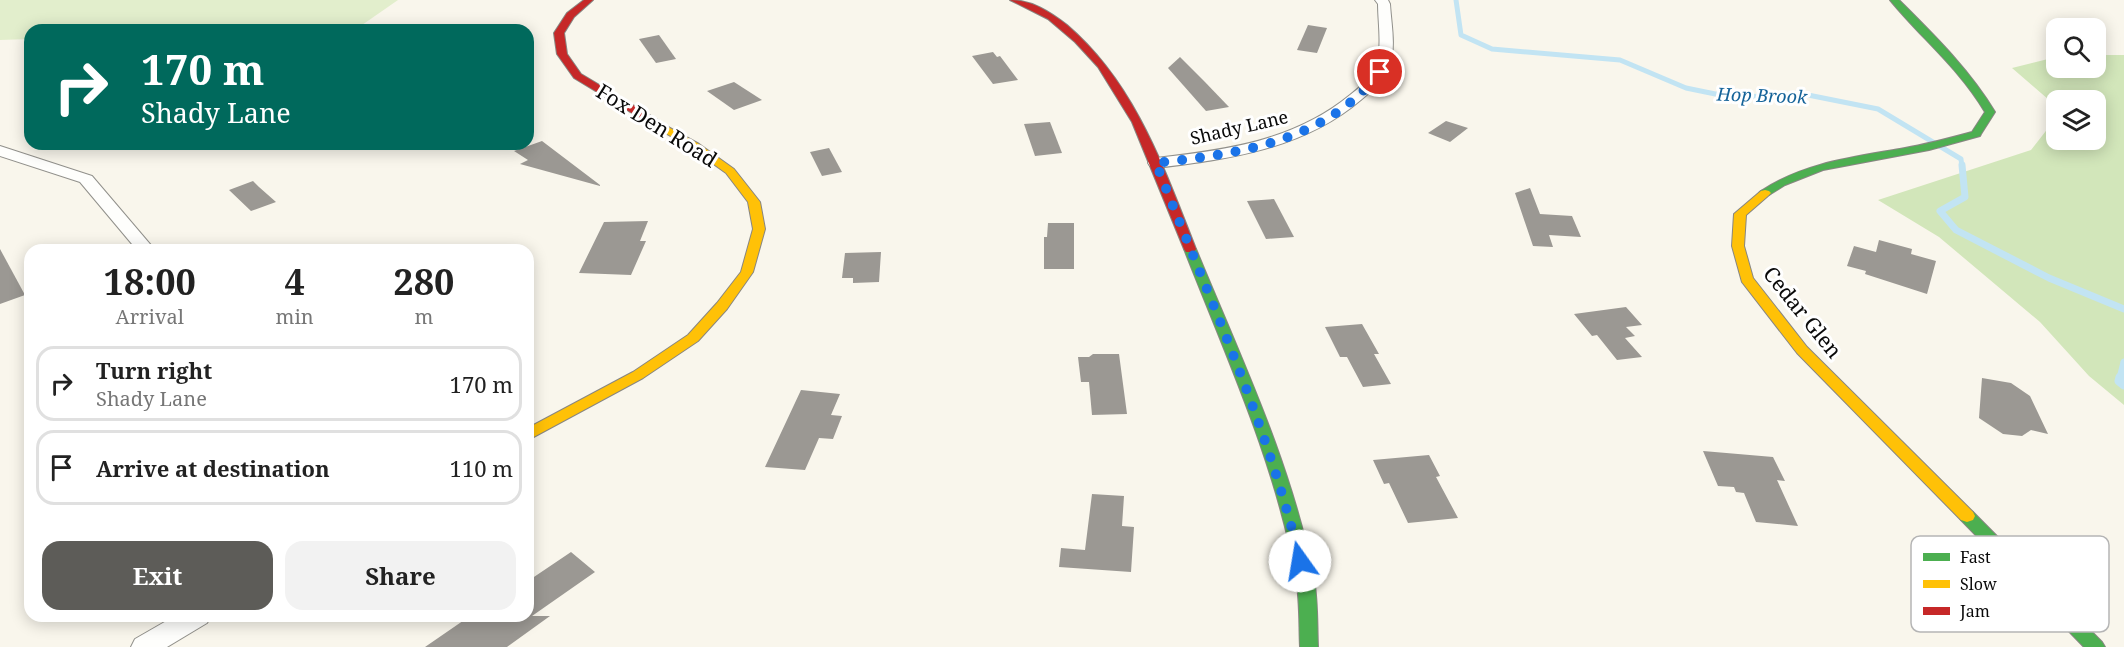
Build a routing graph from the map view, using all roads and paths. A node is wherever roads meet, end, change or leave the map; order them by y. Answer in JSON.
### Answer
{"nodes":[{"id":1,"x":589,"y":0,"type":"edge"},
{"id":2,"x":1014,"y":0,"type":"edge"},
{"id":3,"x":1381,"y":0,"type":"edge"},
{"id":4,"x":1894,"y":0,"type":"edge"},
{"id":5,"x":0,"y":151,"type":"edge"},
{"id":6,"x":1156,"y":163,"type":"junction"},
{"id":7,"x":141,"y":244,"type":"edge"},
{"id":8,"x":534,"y":432,"type":"edge"},
{"id":9,"x":1986,"y":536,"type":"edge"},
{"id":10,"x":188,"y":622,"type":"edge"},
{"id":11,"x":2081,"y":632,"type":"edge"},
{"id":12,"x":144,"y":647,"type":"edge"},
{"id":13,"x":1309,"y":647,"type":"edge"},
{"id":14,"x":2096,"y":647,"type":"edge"}],
"edges":[{"from":1,"to":8,"type":"street","name":"Fox Den Road"},
{"from":2,"to":6,"type":"street"},
{"from":3,"to":6,"type":"street","name":"Shady Lane"},
{"from":4,"to":9,"type":"street","name":"Cedar Glen"},
{"from":5,"to":7,"type":"street"},
{"from":6,"to":13,"type":"street"},
{"from":10,"to":12,"type":"street"},
{"from":11,"to":14,"type":"street","name":"Cedar Glen"}]}
